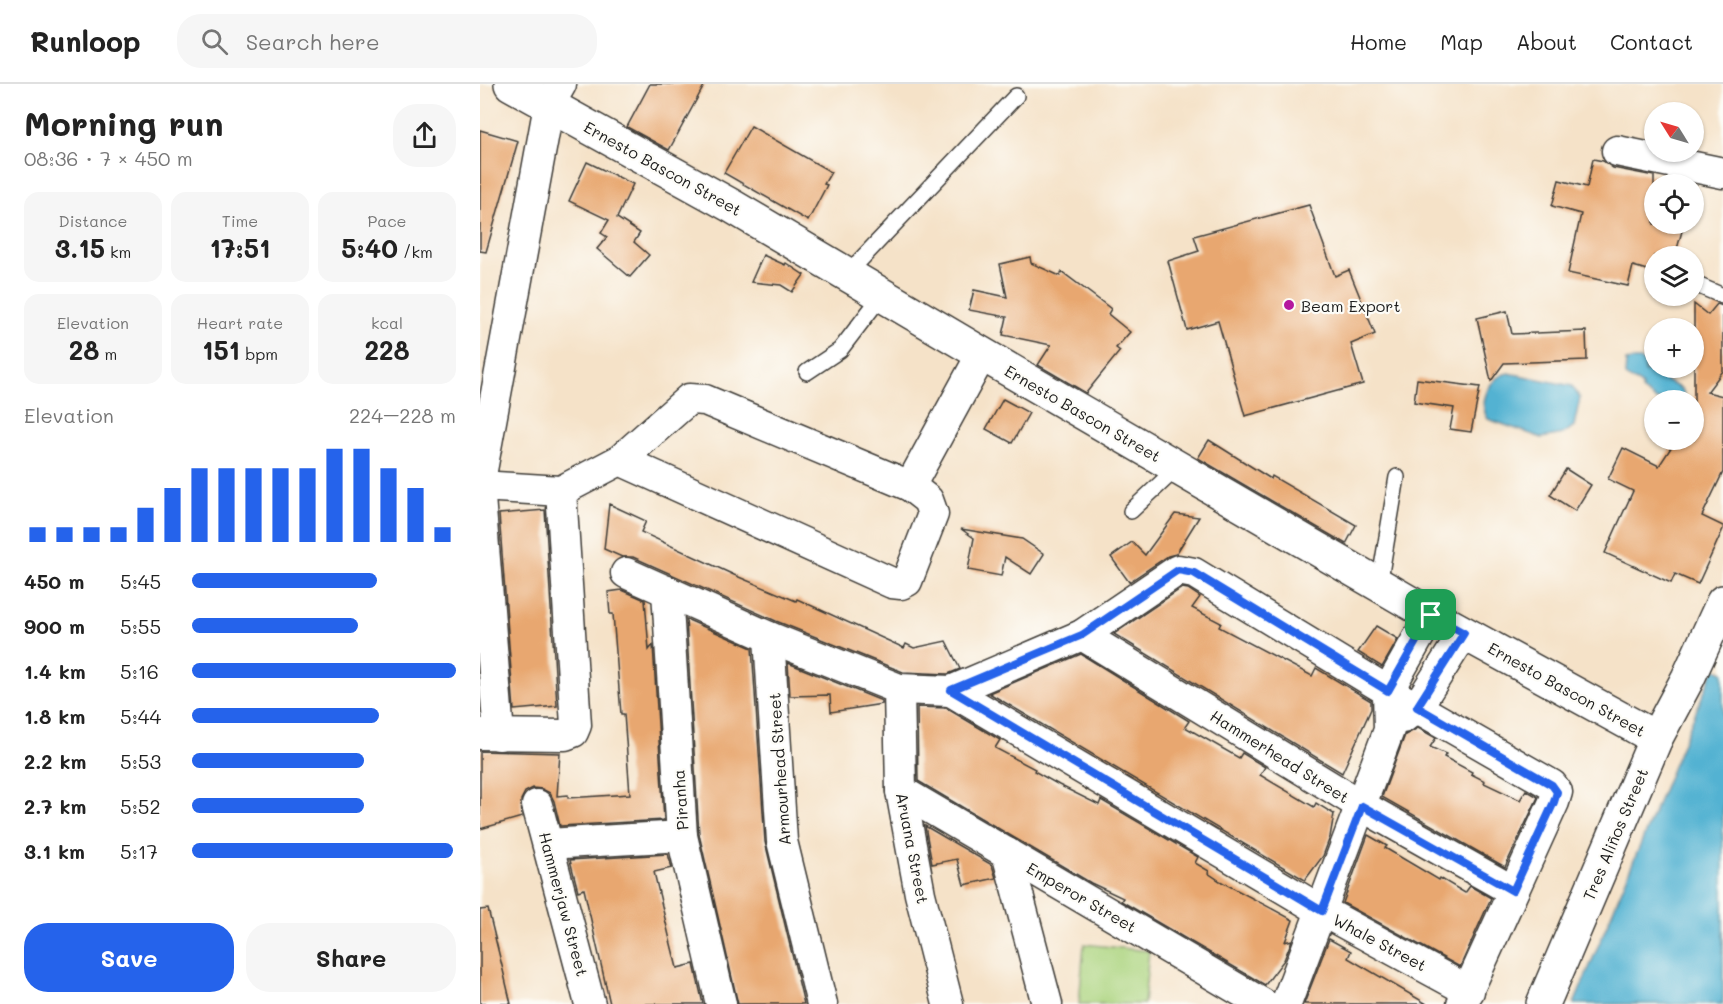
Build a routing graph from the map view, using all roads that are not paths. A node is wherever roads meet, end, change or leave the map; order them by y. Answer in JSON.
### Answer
{"nodes":[{"id":1,"x":511,"y":84,"type":"edge"},
{"id":2,"x":555,"y":95,"type":"edge"},
{"id":3,"x":1016,"y":96,"type":"dead end"},
{"id":4,"x":1617,"y":151,"type":"dead end"},
{"id":5,"x":1723,"y":173,"type":"edge"},
{"id":6,"x":847,"y":274,"type":"junction"},
{"id":7,"x":1704,"y":288,"type":"edge"},
{"id":8,"x":882,"y":295,"type":"junction"},
{"id":9,"x":1723,"y":296,"type":"edge"},
{"id":10,"x":982,"y":354,"type":"junction"},
{"id":11,"x":807,"y":372,"type":"dead end"},
{"id":12,"x":620,"y":460,"type":"junction"},
{"id":13,"x":1177,"y":468,"type":"junction"},
{"id":14,"x":1397,"y":477,"type":"dead end"},
{"id":15,"x":480,"y":481,"type":"edge"},
{"id":16,"x":480,"y":486,"type":"edge"},
{"id":17,"x":910,"y":486,"type":"junction"},
{"id":18,"x":561,"y":491,"type":"junction"},
{"id":19,"x":480,"y":497,"type":"edge"},
{"id":20,"x":1131,"y":511,"type":"dead end"},
{"id":21,"x":626,"y":573,"type":"dead end"},
{"id":22,"x":1379,"y":585,"type":"junction"},
{"id":23,"x":667,"y":591,"type":"junction"},
{"id":24,"x":1723,"y":602,"type":"edge"},
{"id":25,"x":1431,"y":615,"type":"junction"},
{"id":26,"x":1464,"y":633,"type":"junction"},
{"id":27,"x":1082,"y":635,"type":"junction"},
{"id":28,"x":769,"y":637,"type":"junction"},
{"id":29,"x":899,"y":689,"type":"junction"},
{"id":30,"x":951,"y":690,"type":"junction"},
{"id":31,"x":1388,"y":691,"type":"junction"},
{"id":32,"x":1417,"y":707,"type":"junction"},
{"id":33,"x":1389,"y":730,"type":"junction"},
{"id":34,"x":490,"y":735,"type":"edge"},
{"id":35,"x":1656,"y":738,"type":"junction"},
{"id":36,"x":901,"y":791,"type":"junction"},
{"id":37,"x":537,"y":805,"type":"dead end"},
{"id":38,"x":1362,"y":806,"type":"junction"},
{"id":39,"x":682,"y":836,"type":"junction"},
{"id":40,"x":548,"y":844,"type":"junction"},
{"id":41,"x":1007,"y":854,"type":"junction"},
{"id":42,"x":1513,"y":891,"type":"junction"},
{"id":43,"x":1322,"y":911,"type":"junction"},
{"id":44,"x":1465,"y":997,"type":"edge"},
{"id":45,"x":590,"y":1004,"type":"edge"},
{"id":46,"x":721,"y":1004,"type":"edge"},
{"id":47,"x":822,"y":1004,"type":"edge"},
{"id":48,"x":948,"y":1004,"type":"edge"},
{"id":49,"x":1047,"y":1004,"type":"edge"},
{"id":50,"x":1263,"y":1004,"type":"edge"},
{"id":51,"x":1286,"y":1004,"type":"edge"},
{"id":52,"x":1543,"y":1004,"type":"edge"}],
"edges":[{"from":1,"to":2,"type":"street","name":"Ernesto Bascon Street"},
{"from":2,"to":6,"type":"street","name":"Ernesto Bascon Street"},
{"from":2,"to":15,"type":"street"},
{"from":3,"to":6,"type":"lane"},
{"from":4,"to":5,"type":"street"},
{"from":6,"to":8,"type":"street","name":"Ernesto Bascon Street"},
{"from":7,"to":9,"type":"lane"},
{"from":8,"to":10,"type":"street","name":"Ernesto Bascon Street"},
{"from":8,"to":11,"type":"lane"},
{"from":10,"to":13,"type":"street","name":"Ernesto Bascon Street"},
{"from":10,"to":17,"type":"street"},
{"from":12,"to":17,"type":"street"},
{"from":12,"to":17,"type":"street"},
{"from":12,"to":18,"type":"street"},
{"from":13,"to":20,"type":"lane"},
{"from":13,"to":22,"type":"street","name":"Ernesto Bascon Street"},
{"from":14,"to":22,"type":"lane"},
{"from":16,"to":18,"type":"street"},
{"from":18,"to":34,"type":"street"},
{"from":19,"to":34,"type":"street"},
{"from":21,"to":23,"type":"street"},
{"from":22,"to":25,"type":"street","name":"Ernesto Bascon Street"},
{"from":23,"to":28,"type":"street"},
{"from":23,"to":39,"type":"street","name":"Piranha"},
{"from":24,"to":35,"type":"street","name":"Tres Aliños Street"},
{"from":25,"to":26,"type":"street","name":"Ernesto Bascon Street"},
{"from":25,"to":31,"type":"street"},
{"from":26,"to":32,"type":"street"},
{"from":26,"to":35,"type":"street","name":"Ernesto Bascon Street"},
{"from":27,"to":30,"type":"street"},
{"from":27,"to":31,"type":"street"},
{"from":27,"to":38,"type":"street","name":"Hammerhead Street"},
{"from":28,"to":29,"type":"street"},
{"from":28,"to":47,"type":"street","name":"Armourhead Street"},
{"from":29,"to":30,"type":"street"},
{"from":29,"to":36,"type":"street","name":"Aruana Street"},
{"from":30,"to":43,"type":"street","name":"Whale Street"},
{"from":31,"to":32,"type":"street"},
{"from":31,"to":33,"type":"street"},
{"from":32,"to":33,"type":"street"},
{"from":32,"to":42,"type":"street"},
{"from":33,"to":38,"type":"street"},
{"from":35,"to":52,"type":"street","name":"Tres Aliños Street"},
{"from":36,"to":41,"type":"street","name":"Emperor Street"},
{"from":36,"to":48,"type":"street","name":"Aruana Street"},
{"from":37,"to":40,"type":"street","name":"Hammerjaw Street"},
{"from":38,"to":42,"type":"street","name":"Hammerhead Street"},
{"from":38,"to":43,"type":"street"},
{"from":39,"to":40,"type":"street"},
{"from":39,"to":46,"type":"street","name":"Piranha"},
{"from":40,"to":45,"type":"street","name":"Hammerjaw Street"},
{"from":41,"to":49,"type":"street"},
{"from":41,"to":50,"type":"street","name":"Emperor Street"},
{"from":42,"to":44,"type":"street"},
{"from":43,"to":44,"type":"street","name":"Whale Street"},
{"from":43,"to":51,"type":"street"}]}
